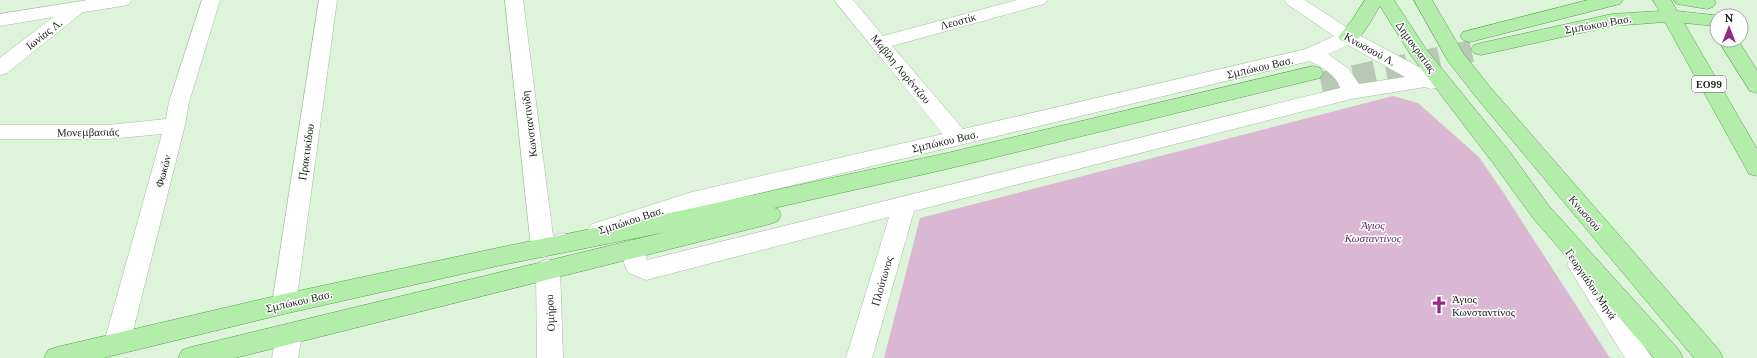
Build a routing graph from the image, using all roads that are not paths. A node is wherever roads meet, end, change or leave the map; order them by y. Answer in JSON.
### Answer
{"nodes":[{"id":1,"x":122,"y":0,"type":"edge"},
{"id":2,"x":211,"y":0,"type":"edge"},
{"id":3,"x":328,"y":0,"type":"edge"},
{"id":4,"x":514,"y":0,"type":"edge"},
{"id":5,"x":843,"y":0,"type":"edge"},
{"id":6,"x":1038,"y":0,"type":"edge"},
{"id":7,"x":1293,"y":0,"type":"edge"},
{"id":8,"x":1374,"y":0,"type":"edge"},
{"id":9,"x":1385,"y":0,"type":"edge"},
{"id":10,"x":1424,"y":0,"type":"edge"},
{"id":11,"x":1614,"y":0,"type":"edge"},
{"id":12,"x":1682,"y":0,"type":"edge"},
{"id":13,"x":1707,"y":1,"type":"edge"},
{"id":14,"x":82,"y":4,"type":"edge"},
{"id":15,"x":1666,"y":8,"type":"edge"},
{"id":16,"x":1709,"y":19,"type":"edge"},
{"id":17,"x":0,"y":20,"type":"edge"},
{"id":18,"x":1348,"y":38,"type":"junction"},
{"id":19,"x":879,"y":43,"type":"junction"},
{"id":20,"x":1733,"y":48,"type":"edge"},
{"id":21,"x":0,"y":68,"type":"edge"},
{"id":22,"x":1315,"y":70,"type":"junction"},
{"id":23,"x":1428,"y":80,"type":"junction"},
{"id":24,"x":1757,"y":86,"type":"edge"},
{"id":25,"x":1351,"y":92,"type":"junction"},
{"id":26,"x":1450,"y":92,"type":"junction"},
{"id":27,"x":175,"y":125,"type":"junction"},
{"id":28,"x":0,"y":132,"type":"edge"},
{"id":29,"x":958,"y":138,"type":"junction"},
{"id":30,"x":1757,"y":168,"type":"edge"},
{"id":31,"x":904,"y":205,"type":"junction"},
{"id":32,"x":1541,"y":212,"type":"junction"},
{"id":33,"x":633,"y":249,"type":"junction"},
{"id":34,"x":545,"y":259,"type":"junction"},
{"id":35,"x":284,"y":304,"type":"junction"},
{"id":36,"x":117,"y":343,"type":"junction"},
{"id":37,"x":287,"y":346,"type":"edge"},
{"id":38,"x":57,"y":358,"type":"edge"},
{"id":39,"x":191,"y":358,"type":"edge"},
{"id":40,"x":550,"y":358,"type":"edge"},
{"id":41,"x":860,"y":358,"type":"edge"},
{"id":42,"x":1640,"y":358,"type":"edge"},
{"id":43,"x":1670,"y":358,"type":"edge"},
{"id":44,"x":1710,"y":358,"type":"edge"}],
"edges":[{"from":1,"to":14,"type":"street"},
{"from":2,"to":27,"type":"street","name":"Φωκών"},
{"from":3,"to":35,"type":"street","name":"Πρακτικίδου"},
{"from":4,"to":34,"type":"street","name":"Κωνσταντινίδη"},
{"from":5,"to":19,"type":"street","name":"Μαβίλη Λορέντζου"},
{"from":6,"to":19,"type":"street","name":"Λεοστίκ"},
{"from":7,"to":18,"type":"street","name":"Κνωσσού Λ."},
{"from":8,"to":18,"type":"main road"},
{"from":9,"to":26,"type":"main road","name":"Δημοκρατίας"},
{"from":10,"to":44,"type":"main road","name":"Κνωσσού"},
{"from":11,"to":15,"type":"main road","name":"Σμπώκου Βασ."},
{"from":12,"to":13,"type":"main road"},
{"from":14,"to":17,"type":"street"},
{"from":14,"to":21,"type":"street","name":"Ιωνίας Λ."},
{"from":15,"to":16,"type":"main road","name":"Σμπώκου Βασ."},
{"from":15,"to":30,"type":"main road","number":"ΕΟ99"},
{"from":18,"to":22,"type":"street","name":"Σμπώκου Βασ."},
{"from":18,"to":23,"type":"street","name":"Κνωσσού Λ."},
{"from":19,"to":29,"type":"street","name":"Μαβίλη Λορέντζου"},
{"from":20,"to":24,"type":"main road"},
{"from":22,"to":25,"type":"street"},
{"from":22,"to":29,"type":"street","name":"Σμπώκου Βασ."},
{"from":22,"to":33,"type":"main road","name":"Σμπώκου Βασ."},
{"from":22,"to":34,"type":"main road","name":"Σμπώκου Βασ."},
{"from":23,"to":25,"type":"street"},
{"from":23,"to":26,"type":"street","name":"Κνωσσού Λ."},
{"from":25,"to":31,"type":"street"},
{"from":26,"to":32,"type":"main road"},
{"from":27,"to":28,"type":"street","name":"Μονεμβασιάς"},
{"from":27,"to":36,"type":"street","name":"Φωκών"},
{"from":29,"to":34,"type":"street","name":"Σμπώκου Βασ."},
{"from":31,"to":33,"type":"street"},
{"from":31,"to":41,"type":"street","name":"Πλούτωνος"},
{"from":32,"to":42,"type":"street","name":"Γεωργιάδου Μηνά"},
{"from":32,"to":43,"type":"main road"},
{"from":33,"to":34,"type":"main road","name":"Σμπώκου Βασ."},
{"from":34,"to":35,"type":"main road","name":"Σμπώκου Βασ."},
{"from":34,"to":37,"type":"main road","name":"Σμπώκου Βασ."},
{"from":34,"to":40,"type":"street","name":"Ομήρου"},
{"from":35,"to":36,"type":"main road","name":"Σμπώκου Βασ."},
{"from":36,"to":38,"type":"main road","name":"Σμπώκου Βασ."},
{"from":37,"to":39,"type":"main road","name":"Σμπώκου Βασ."}]}
